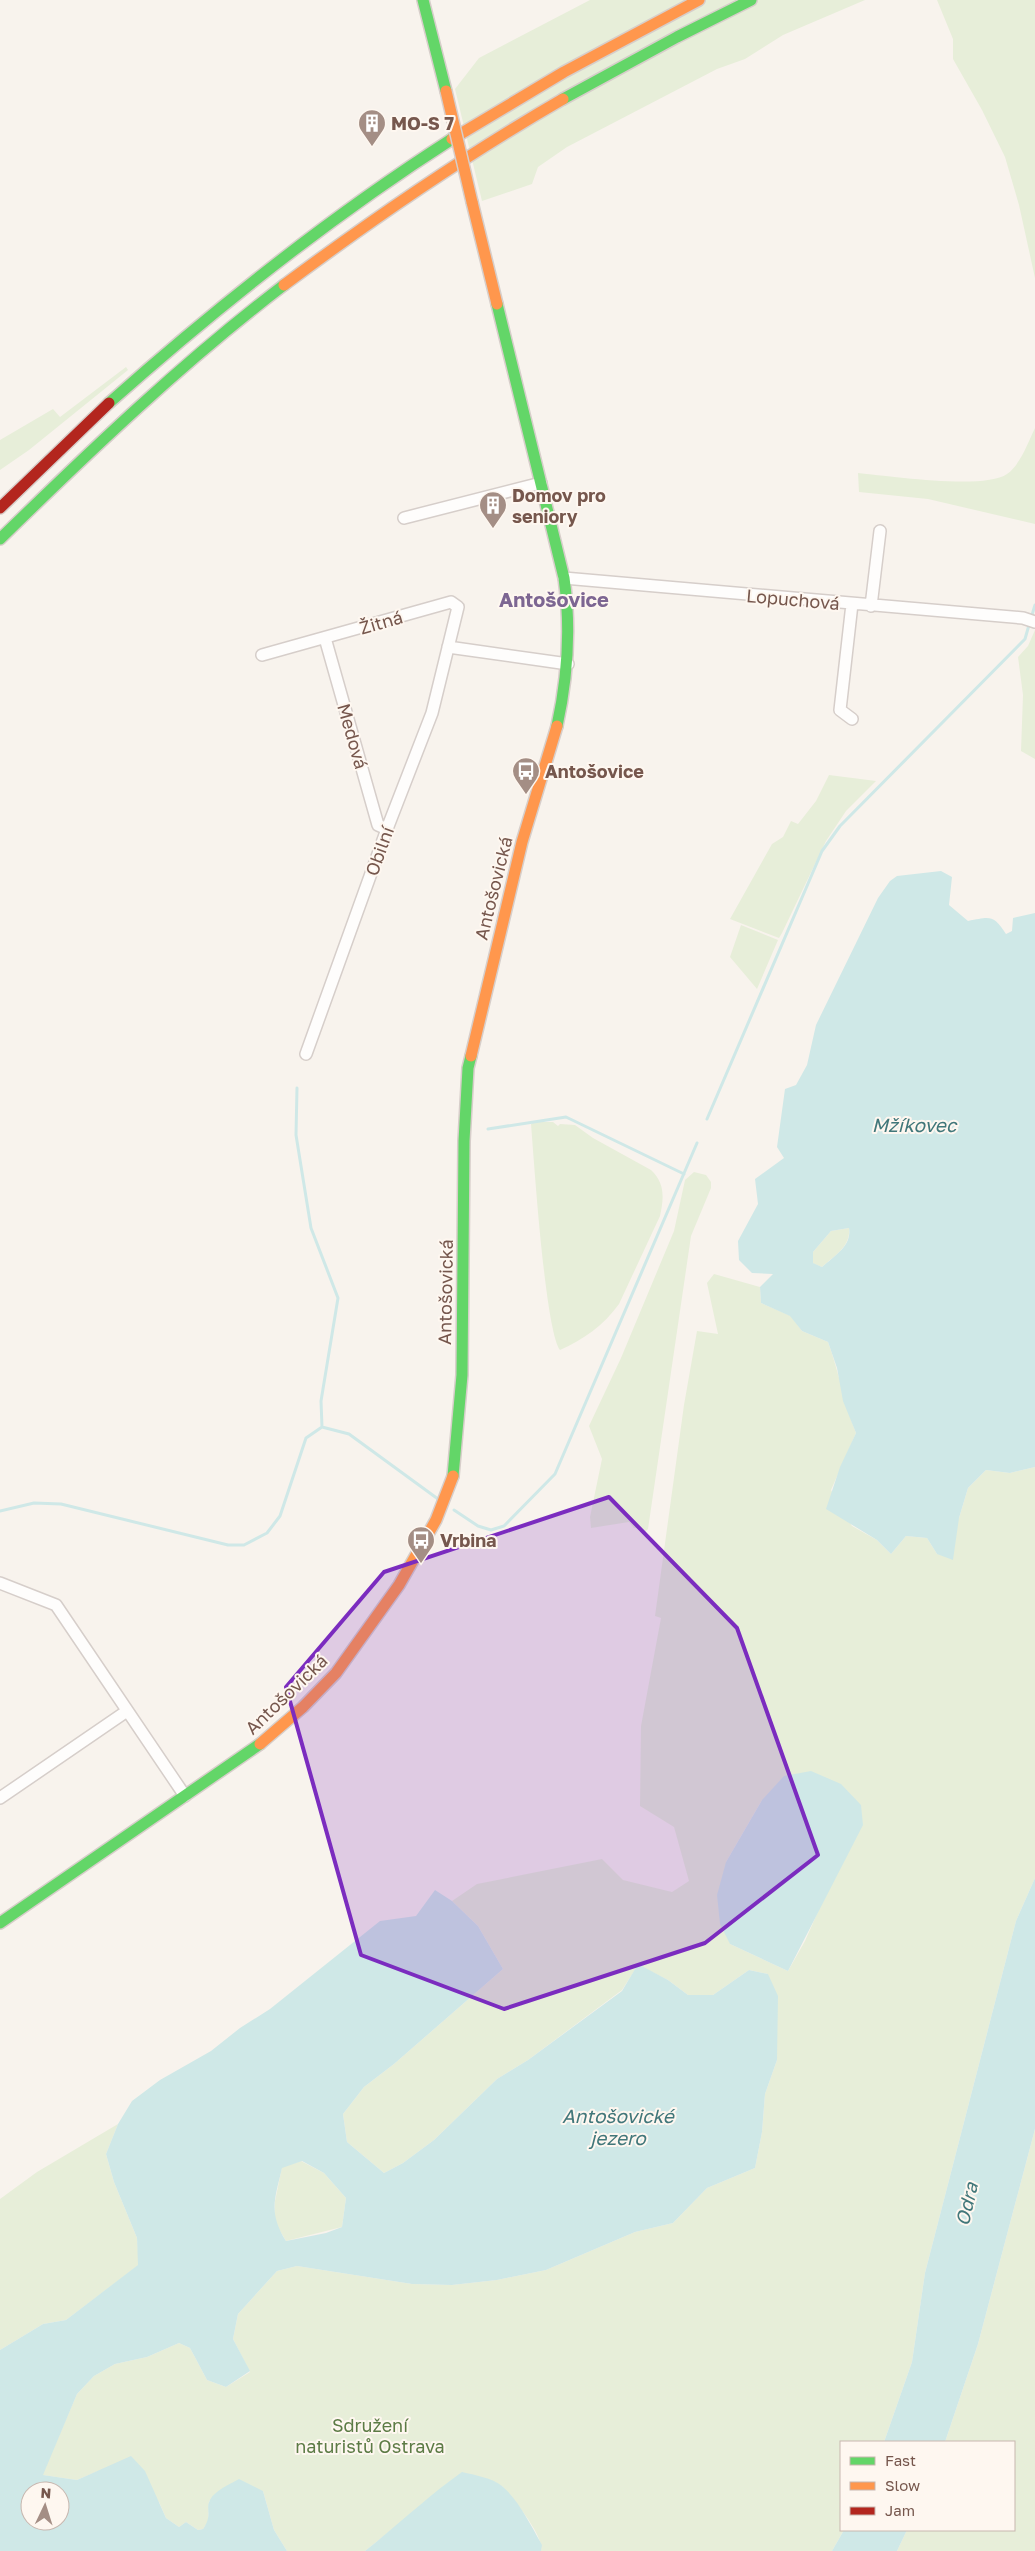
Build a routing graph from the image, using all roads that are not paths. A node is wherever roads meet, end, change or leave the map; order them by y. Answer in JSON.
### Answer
{"nodes":[{"id":1,"x":424,"y":0,"type":"edge"},
{"id":2,"x":699,"y":0,"type":"edge"},
{"id":3,"x":751,"y":0,"type":"edge"},
{"id":4,"x":540,"y":479,"type":"junction"},
{"id":5,"x":0,"y":508,"type":"edge"},
{"id":6,"x":404,"y":518,"type":"dead end"},
{"id":7,"x":880,"y":531,"type":"dead end"},
{"id":8,"x":0,"y":539,"type":"edge"},
{"id":9,"x":564,"y":578,"type":"junction"},
{"id":10,"x":852,"y":604,"type":"junction"},
{"id":11,"x":871,"y":606,"type":"junction"},
{"id":12,"x":1035,"y":622,"type":"edge"},
{"id":13,"x":325,"y":638,"type":"junction"},
{"id":14,"x":448,"y":647,"type":"junction"},
{"id":15,"x":262,"y":655,"type":"dead end"},
{"id":16,"x":568,"y":664,"type":"junction"},
{"id":17,"x":852,"y":719,"type":"dead end"},
{"id":18,"x":387,"y":829,"type":"junction"},
{"id":19,"x":306,"y":1054,"type":"dead end"},
{"id":20,"x":0,"y":1584,"type":"edge"},
{"id":21,"x":127,"y":1711,"type":"junction"},
{"id":22,"x":185,"y":1796,"type":"junction"},
{"id":23,"x":0,"y":1798,"type":"edge"},
{"id":24,"x":0,"y":1923,"type":"edge"}],
"edges":[{"from":1,"to":4,"type":"main road","name":"Antošovická","bridge":true},
{"from":2,"to":5,"type":"main road"},
{"from":3,"to":8,"type":"main road"},
{"from":4,"to":6,"type":"street"},
{"from":4,"to":9,"type":"main road","name":"Antošovická"},
{"from":7,"to":11,"type":"street"},
{"from":9,"to":10,"type":"street","name":"Lopuchová"},
{"from":9,"to":16,"type":"main road","name":"Antošovická"},
{"from":10,"to":11,"type":"street","name":"Lopuchová"},
{"from":10,"to":17,"type":"street"},
{"from":11,"to":12,"type":"street","name":"Lopuchová"},
{"from":13,"to":14,"type":"street","name":"Žitná"},
{"from":13,"to":15,"type":"street","name":"Žitná"},
{"from":13,"to":18,"type":"street","name":"Medová"},
{"from":14,"to":16,"type":"street"},
{"from":14,"to":18,"type":"street","name":"Obilní"},
{"from":16,"to":22,"type":"main road","name":"Antošovická"},
{"from":18,"to":19,"type":"street","name":"Obilní"},
{"from":20,"to":21,"type":"street"},
{"from":21,"to":22,"type":"street"},
{"from":21,"to":23,"type":"street"},
{"from":22,"to":24,"type":"main road","name":"Antošovická"}]}
